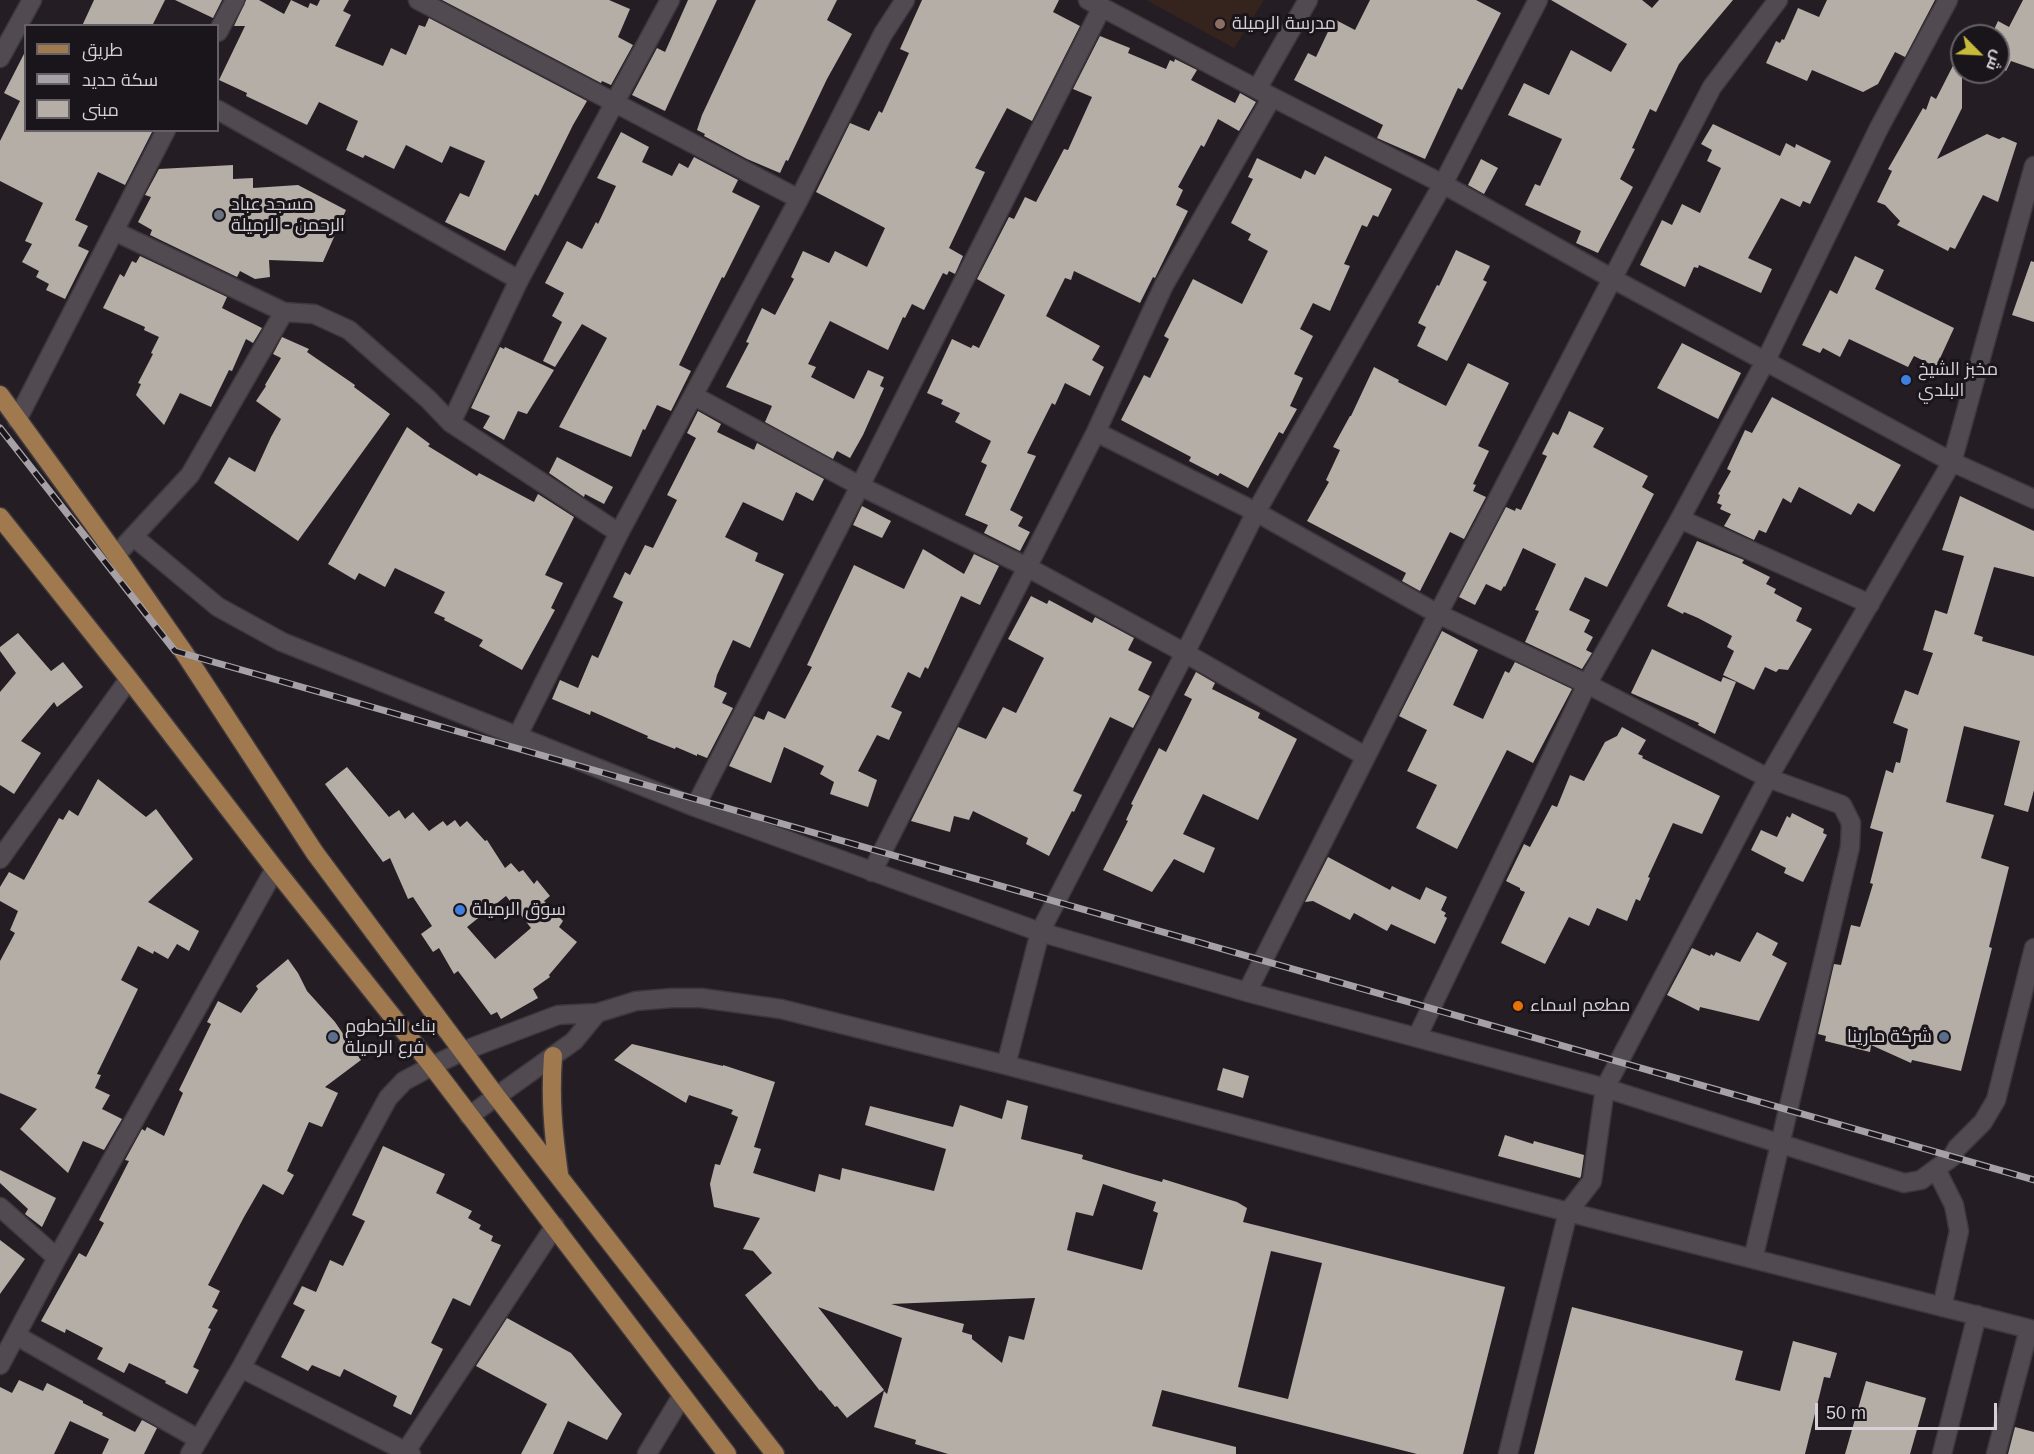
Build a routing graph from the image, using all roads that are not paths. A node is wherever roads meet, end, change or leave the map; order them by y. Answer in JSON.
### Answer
{"nodes":[{"id":1,"x":32,"y":0,"type":"edge"},
{"id":2,"x":235,"y":0,"type":"edge"},
{"id":3,"x":670,"y":0,"type":"edge"},
{"id":4,"x":905,"y":0,"type":"edge"},
{"id":5,"x":1308,"y":0,"type":"edge"},
{"id":6,"x":1538,"y":0,"type":"edge"},
{"id":7,"x":1778,"y":0,"type":"edge"},
{"id":8,"x":1948,"y":0,"type":"edge"},
{"id":9,"x":422,"y":1,"type":"edge"},
{"id":10,"x":1095,"y":3,"type":"edge"},
{"id":11,"x":219,"y":30,"type":"edge"},
{"id":12,"x":0,"y":58,"type":"edge"},
{"id":13,"x":1264,"y":93,"type":"junction"},
{"id":14,"x":614,"y":102,"type":"junction"},
{"id":15,"x":219,"y":111,"type":"edge"},
{"id":16,"x":165,"y":132,"type":"edge"},
{"id":17,"x":2034,"y":166,"type":"edge"},
{"id":18,"x":1443,"y":184,"type":"junction"},
{"id":19,"x":799,"y":199,"type":"junction"},
{"id":20,"x":114,"y":231,"type":"junction"},
{"id":21,"x":1613,"y":279,"type":"junction"},
{"id":22,"x":519,"y":280,"type":"junction"},
{"id":23,"x":284,"y":312,"type":"junction"},
{"id":24,"x":1765,"y":362,"type":"junction"},
{"id":25,"x":0,"y":396,"type":"edge"},
{"id":26,"x":694,"y":396,"type":"junction"},
{"id":27,"x":17,"y":420,"type":"junction"},
{"id":28,"x":451,"y":423,"type":"junction"},
{"id":29,"x":1096,"y":432,"type":"junction"},
{"id":30,"x":1952,"y":462,"type":"junction"},
{"id":31,"x":860,"y":486,"type":"junction"},
{"id":32,"x":2034,"y":499,"type":"edge"},
{"id":33,"x":1256,"y":512,"type":"junction"},
{"id":34,"x":0,"y":517,"type":"edge"},
{"id":35,"x":1680,"y":519,"type":"junction"},
{"id":36,"x":620,"y":533,"type":"junction"},
{"id":37,"x":134,"y":537,"type":"junction"},
{"id":38,"x":116,"y":555,"type":"junction"},
{"id":39,"x":1027,"y":567,"type":"junction"},
{"id":40,"x":1870,"y":604,"type":"junction"},
{"id":41,"x":1438,"y":614,"type":"junction"},
{"id":42,"x":1185,"y":653,"type":"junction"},
{"id":43,"x":129,"y":679,"type":"junction"},
{"id":44,"x":1587,"y":684,"type":"junction"},
{"id":45,"x":518,"y":735,"type":"junction"},
{"id":46,"x":1365,"y":756,"type":"junction"},
{"id":47,"x":1768,"y":778,"type":"junction"},
{"id":48,"x":695,"y":807,"type":"junction"},
{"id":49,"x":0,"y":859,"type":"edge"},
{"id":50,"x":275,"y":869,"type":"junction"},
{"id":51,"x":872,"y":872,"type":"junction"},
{"id":52,"x":1040,"y":932,"type":"junction"},
{"id":53,"x":2034,"y":948,"type":"edge"},
{"id":54,"x":1247,"y":992,"type":"junction"},
{"id":55,"x":597,"y":1013,"type":"junction"},
{"id":56,"x":1417,"y":1037,"type":"junction"},
{"id":57,"x":463,"y":1052,"type":"junction"},
{"id":58,"x":553,"y":1056,"type":"junction"},
{"id":59,"x":1006,"y":1065,"type":"junction"},
{"id":60,"x":432,"y":1066,"type":"junction"},
{"id":61,"x":1605,"y":1088,"type":"junction"},
{"id":62,"x":496,"y":1096,"type":"junction"},
{"id":63,"x":469,"y":1116,"type":"junction"},
{"id":64,"x":1779,"y":1143,"type":"junction"},
{"id":65,"x":1936,"y":1169,"type":"junction"},
{"id":66,"x":559,"y":1176,"type":"junction"},
{"id":67,"x":0,"y":1207,"type":"edge"},
{"id":68,"x":1568,"y":1212,"type":"junction"},
{"id":69,"x":555,"y":1226,"type":"junction"},
{"id":70,"x":57,"y":1258,"type":"junction"},
{"id":71,"x":1753,"y":1259,"type":"junction"},
{"id":72,"x":1942,"y":1307,"type":"junction"},
{"id":73,"x":1977,"y":1316,"type":"junction"},
{"id":74,"x":2032,"y":1329,"type":"edge"},
{"id":75,"x":17,"y":1336,"type":"junction"},
{"id":76,"x":0,"y":1365,"type":"edge"},
{"id":77,"x":241,"y":1368,"type":"junction"},
{"id":78,"x":682,"y":1396,"type":"junction"},
{"id":79,"x":194,"y":1447,"type":"edge"},
{"id":80,"x":408,"y":1452,"type":"edge"},
{"id":81,"x":647,"y":1454,"type":"edge"},
{"id":82,"x":727,"y":1454,"type":"edge"},
{"id":83,"x":775,"y":1454,"type":"edge"},
{"id":84,"x":1508,"y":1454,"type":"edge"},
{"id":85,"x":1942,"y":1454,"type":"edge"},
{"id":86,"x":1996,"y":1454,"type":"edge"}],
"edges":[{"from":1,"to":12,"type":"street"},
{"from":2,"to":11,"type":"street"},
{"from":3,"to":14,"type":"street"},
{"from":4,"to":19,"type":"street"},
{"from":5,"to":13,"type":"street"},
{"from":6,"to":18,"type":"street"},
{"from":7,"to":21,"type":"street"},
{"from":8,"to":24,"type":"street"},
{"from":9,"to":14,"type":"street"},
{"from":10,"to":13,"type":"street"},
{"from":10,"to":31,"type":"street"},
{"from":13,"to":18,"type":"street"},
{"from":13,"to":29,"type":"street"},
{"from":14,"to":19,"type":"street"},
{"from":14,"to":22,"type":"street"},
{"from":15,"to":22,"type":"street"},
{"from":16,"to":20,"type":"street"},
{"from":17,"to":30,"type":"street"},
{"from":18,"to":21,"type":"street"},
{"from":18,"to":33,"type":"street"},
{"from":19,"to":26,"type":"street"},
{"from":20,"to":23,"type":"street"},
{"from":20,"to":27,"type":"street"},
{"from":21,"to":24,"type":"street"},
{"from":21,"to":41,"type":"street"},
{"from":22,"to":28,"type":"street"},
{"from":23,"to":28,"type":"street"},
{"from":23,"to":37,"type":"street"},
{"from":24,"to":30,"type":"street"},
{"from":24,"to":35,"type":"street"},
{"from":25,"to":27,"type":"main road"},
{"from":26,"to":31,"type":"street"},
{"from":26,"to":36,"type":"street"},
{"from":27,"to":38,"type":"main road"},
{"from":28,"to":36,"type":"street"},
{"from":29,"to":33,"type":"street"},
{"from":29,"to":39,"type":"street"},
{"from":30,"to":32,"type":"street"},
{"from":30,"to":40,"type":"street"},
{"from":31,"to":39,"type":"street"},
{"from":31,"to":48,"type":"street"},
{"from":33,"to":41,"type":"street"},
{"from":33,"to":42,"type":"street"},
{"from":34,"to":43,"type":"main road"},
{"from":35,"to":40,"type":"street"},
{"from":35,"to":44,"type":"street"},
{"from":36,"to":45,"type":"street"},
{"from":37,"to":38,"type":"street"},
{"from":37,"to":45,"type":"street"},
{"from":38,"to":57,"type":"main road"},
{"from":39,"to":42,"type":"street"},
{"from":39,"to":51,"type":"street"},
{"from":40,"to":47,"type":"street"},
{"from":41,"to":44,"type":"street"},
{"from":41,"to":46,"type":"street"},
{"from":42,"to":46,"type":"street"},
{"from":42,"to":52,"type":"street"},
{"from":43,"to":49,"type":"street"},
{"from":43,"to":50,"type":"main road"},
{"from":44,"to":47,"type":"street"},
{"from":44,"to":56,"type":"street"},
{"from":45,"to":48,"type":"street"},
{"from":46,"to":54,"type":"street"},
{"from":47,"to":61,"type":"street"},
{"from":47,"to":64,"type":"street"},
{"from":48,"to":51,"type":"street"},
{"from":50,"to":60,"type":"main road"},
{"from":50,"to":70,"type":"street"},
{"from":51,"to":52,"type":"street"},
{"from":52,"to":54,"type":"street"},
{"from":52,"to":59,"type":"street"},
{"from":53,"to":65,"type":"street"},
{"from":54,"to":56,"type":"street"},
{"from":55,"to":57,"type":"street"},
{"from":55,"to":58,"type":"street"},
{"from":55,"to":59,"type":"street"},
{"from":56,"to":61,"type":"street"},
{"from":57,"to":60,"type":"street"},
{"from":57,"to":62,"type":"main road"},
{"from":58,"to":62,"type":"street"},
{"from":58,"to":66,"type":"main road"},
{"from":59,"to":68,"type":"street"},
{"from":60,"to":63,"type":"main road"},
{"from":60,"to":77,"type":"street"},
{"from":61,"to":64,"type":"street"},
{"from":61,"to":68,"type":"street"},
{"from":62,"to":63,"type":"street"},
{"from":62,"to":66,"type":"main road"},
{"from":63,"to":69,"type":"main road"},
{"from":64,"to":65,"type":"street"},
{"from":64,"to":71,"type":"street"},
{"from":65,"to":72,"type":"street"},
{"from":66,"to":83,"type":"main road"},
{"from":67,"to":70,"type":"street"},
{"from":68,"to":71,"type":"street"},
{"from":68,"to":84,"type":"street"},
{"from":69,"to":78,"type":"main road"},
{"from":69,"to":80,"type":"street"},
{"from":70,"to":75,"type":"street"},
{"from":71,"to":72,"type":"street"},
{"from":72,"to":73,"type":"street"},
{"from":73,"to":74,"type":"street"},
{"from":73,"to":85,"type":"street"},
{"from":74,"to":86,"type":"street"},
{"from":75,"to":76,"type":"street"},
{"from":75,"to":79,"type":"street"},
{"from":77,"to":79,"type":"street"},
{"from":77,"to":80,"type":"street"},
{"from":78,"to":81,"type":"street"},
{"from":78,"to":82,"type":"main road"}]}
